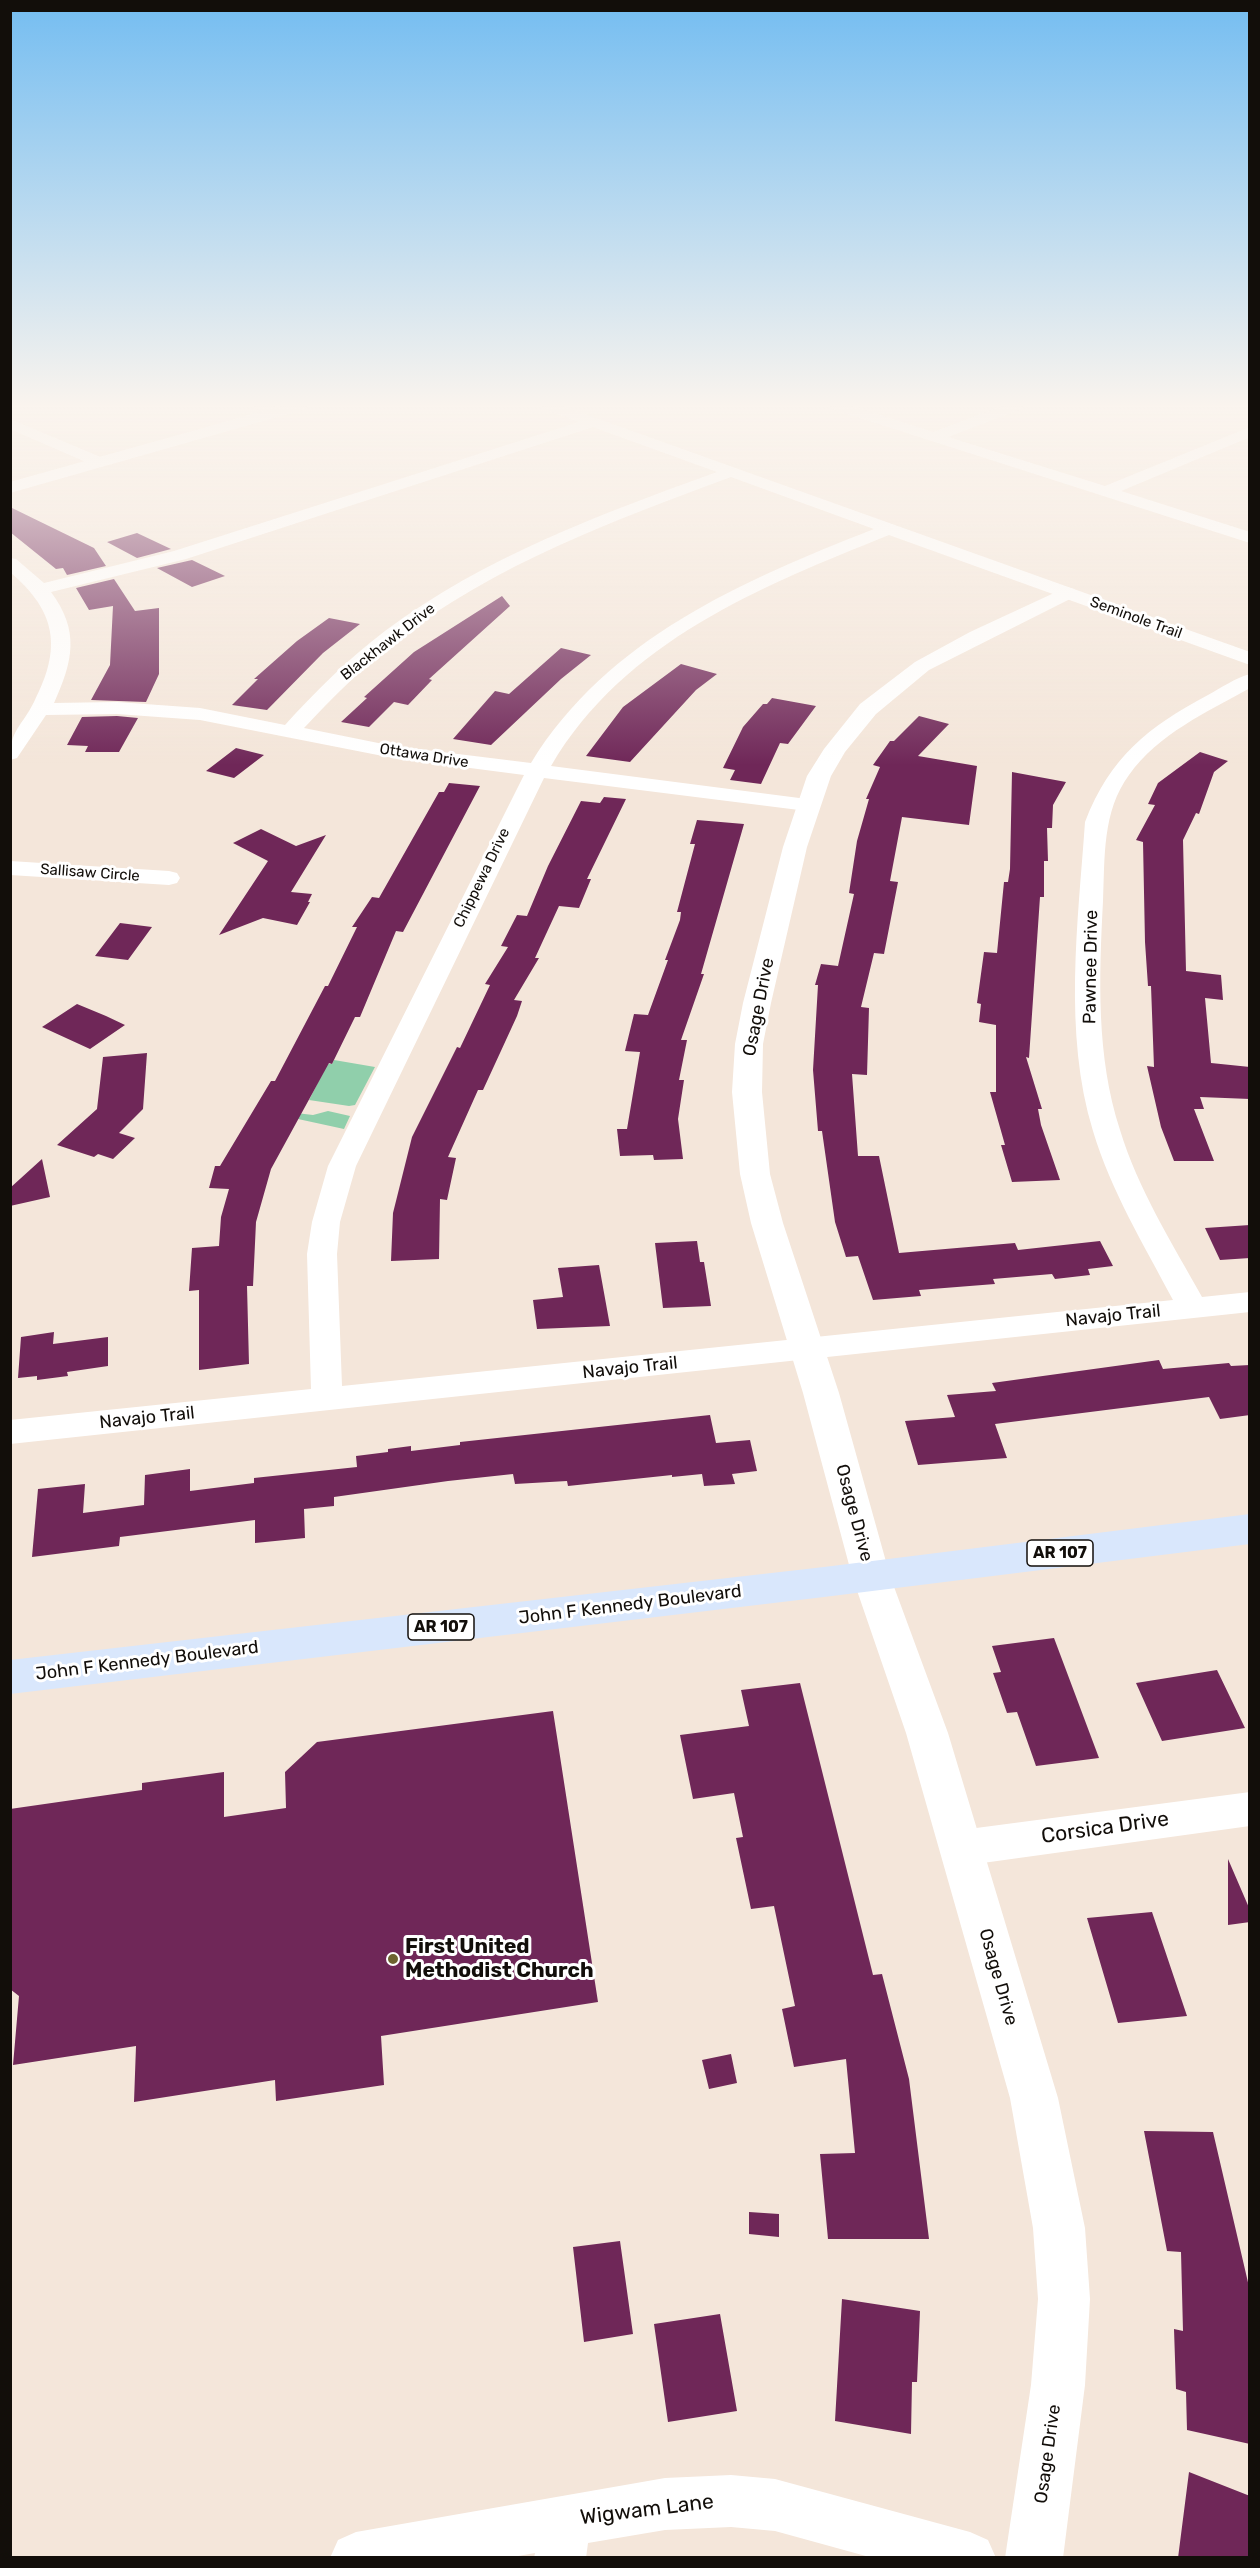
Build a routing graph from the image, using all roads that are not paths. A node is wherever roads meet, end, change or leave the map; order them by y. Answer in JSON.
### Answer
{"nodes":[{"id":1,"x":269,"y":526,"type":"edge"},
{"id":2,"x":587,"y":526,"type":"edge"},
{"id":3,"x":879,"y":526,"type":"edge"},
{"id":4,"x":1212,"y":526,"type":"edge"},
{"id":5,"x":888,"y":529,"type":"junction"},
{"id":6,"x":1250,"y":538,"type":"edge"},
{"id":7,"x":10,"y":563,"type":"edge"},
{"id":8,"x":42,"y":589,"type":"junction"},
{"id":9,"x":1067,"y":593,"type":"junction"},
{"id":10,"x":1250,"y":659,"type":"edge"},
{"id":11,"x":1250,"y":680,"type":"edge"},
{"id":12,"x":42,"y":709,"type":"junction"},
{"id":13,"x":290,"y":731,"type":"junction"},
{"id":14,"x":10,"y":754,"type":"edge"},
{"id":15,"x":537,"y":771,"type":"junction"},
{"id":16,"x":807,"y":805,"type":"junction"},
{"id":17,"x":10,"y":867,"type":"edge"},
{"id":18,"x":170,"y":878,"type":"dead end"},
{"id":19,"x":1250,"y":1302,"type":"edge"},
{"id":20,"x":1193,"y":1308,"type":"junction"},
{"id":21,"x":806,"y":1349,"type":"junction"},
{"id":22,"x":327,"y":1399,"type":"junction"},
{"id":23,"x":10,"y":1432,"type":"edge"},
{"id":24,"x":1250,"y":1529,"type":"edge"},
{"id":25,"x":871,"y":1576,"type":"junction"},
{"id":26,"x":10,"y":1677,"type":"edge"},
{"id":27,"x":1250,"y":1809,"type":"edge"},
{"id":28,"x":961,"y":1848,"type":"junction"},
{"id":29,"x":563,"y":2539,"type":"edge"},
{"id":30,"x":356,"y":2558,"type":"edge"},
{"id":31,"x":970,"y":2558,"type":"edge"},
{"id":32,"x":1034,"y":2558,"type":"edge"}],
"edges":[{"from":1,"to":8,"type":"street"},
{"from":2,"to":13,"type":"street","name":"Blackhawk Drive"},
{"from":3,"to":5,"type":"street","name":"Seminole Trail"},
{"from":4,"to":6,"type":"street"},
{"from":5,"to":9,"type":"street","name":"Seminole Trail"},
{"from":5,"to":15,"type":"street","name":"Chippewa Drive"},
{"from":7,"to":8,"type":"street"},
{"from":8,"to":12,"type":"street"},
{"from":9,"to":10,"type":"street","name":"Seminole Trail"},
{"from":9,"to":16,"type":"street","name":"Osage Drive"},
{"from":11,"to":20,"type":"street","name":"Pawnee Drive"},
{"from":12,"to":13,"type":"street","name":"Ottawa Drive"},
{"from":12,"to":14,"type":"street"},
{"from":13,"to":15,"type":"street","name":"Ottawa Drive"},
{"from":15,"to":16,"type":"street","name":"Ottawa Drive"},
{"from":15,"to":22,"type":"street","name":"Chippewa Drive"},
{"from":16,"to":21,"type":"street","name":"Osage Drive"},
{"from":17,"to":18,"type":"street","name":"Sallisaw Circle"},
{"from":19,"to":20,"type":"street","name":"Navajo Trail"},
{"from":20,"to":21,"type":"street","name":"Navajo Trail"},
{"from":21,"to":22,"type":"street","name":"Navajo Trail"},
{"from":21,"to":25,"type":"street","name":"Osage Drive"},
{"from":22,"to":23,"type":"street","name":"Navajo Trail"},
{"from":24,"to":25,"type":"main road","name":"John F Kennedy Boulevard","number":"AR 107"},
{"from":25,"to":26,"type":"main road","name":"John F Kennedy Boulevard","number":"AR 107"},
{"from":25,"to":28,"type":"street","name":"Osage Drive"},
{"from":27,"to":28,"type":"street","name":"Corsica Drive"},
{"from":28,"to":32,"type":"street","name":"Osage Drive"},
{"from":29,"to":30,"type":"street","name":"Wigwam Lane"},
{"from":29,"to":31,"type":"street","name":"Wigwam Lane"}]}
